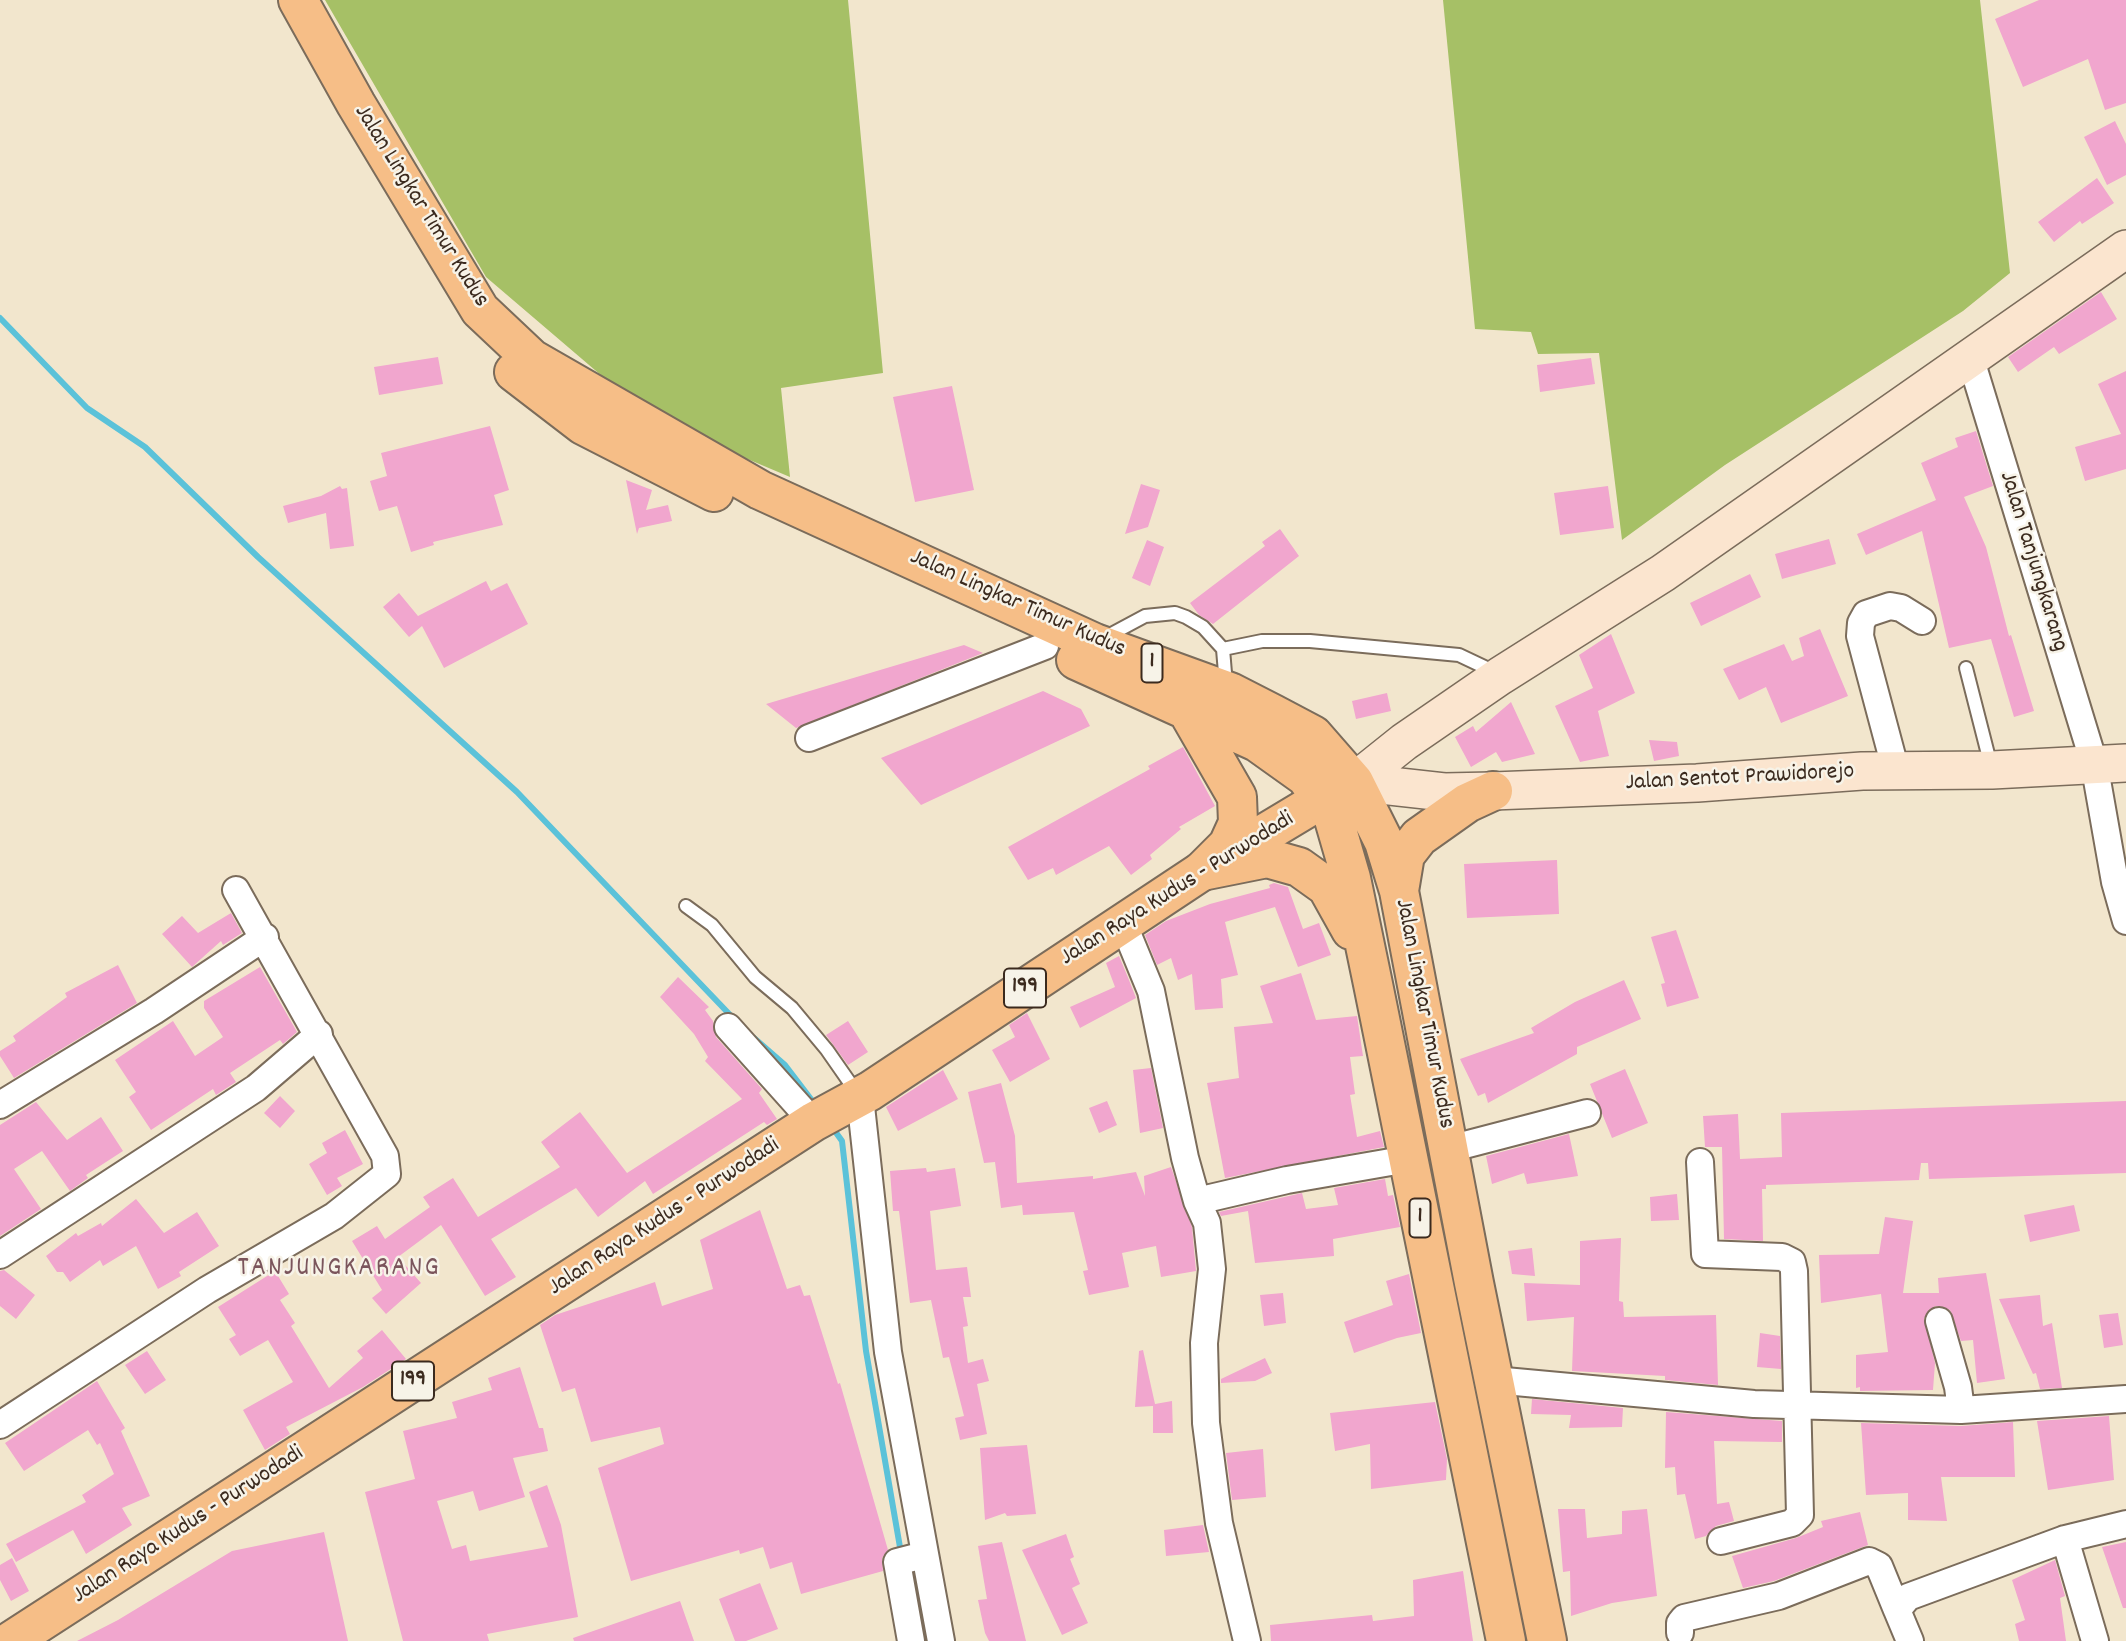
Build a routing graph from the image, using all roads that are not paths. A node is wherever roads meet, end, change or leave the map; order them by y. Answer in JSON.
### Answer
{"nodes":[{"id":1,"x":272,"y":0,"type":"edge"},
{"id":2,"x":298,"y":0,"type":"edge"},
{"id":3,"x":2126,"y":249,"type":"edge"},
{"id":4,"x":1971,"y":360,"type":"junction"},
{"id":5,"x":1922,"y":621,"type":"dead end"},
{"id":6,"x":1095,"y":643,"type":"junction"},
{"id":7,"x":1045,"y":646,"type":"junction"},
{"id":8,"x":1223,"y":649,"type":"junction"},
{"id":9,"x":1966,"y":668,"type":"dead end"},
{"id":10,"x":1496,"y":673,"type":"junction"},
{"id":11,"x":1230,"y":692,"type":"junction"},
{"id":12,"x":1188,"y":712,"type":"junction"},
{"id":13,"x":809,"y":738,"type":"dead end"},
{"id":14,"x":2110,"y":763,"type":"edge"},
{"id":15,"x":1992,"y":770,"type":"junction"},
{"id":16,"x":1896,"y":771,"type":"junction"},
{"id":17,"x":1338,"y":791,"type":"junction"},
{"id":18,"x":1493,"y":791,"type":"junction"},
{"id":19,"x":1202,"y":871,"type":"junction"},
{"id":20,"x":236,"y":890,"type":"dead end"},
{"id":21,"x":1399,"y":891,"type":"junction"},
{"id":22,"x":686,"y":906,"type":"dead end"},
{"id":23,"x":2126,"y":921,"type":"edge"},
{"id":24,"x":1123,"y":923,"type":"junction"},
{"id":25,"x":265,"y":937,"type":"junction"},
{"id":26,"x":1373,"y":984,"type":"junction"},
{"id":27,"x":728,"y":1027,"type":"dead end"},
{"id":28,"x":319,"y":1034,"type":"junction"},
{"id":29,"x":854,"y":1100,"type":"junction"},
{"id":30,"x":0,"y":1105,"type":"edge"},
{"id":31,"x":1587,"y":1113,"type":"dead end"},
{"id":32,"x":814,"y":1121,"type":"junction"},
{"id":33,"x":1449,"y":1149,"type":"junction"},
{"id":34,"x":1408,"y":1159,"type":"junction"},
{"id":35,"x":1700,"y":1162,"type":"dead end"},
{"id":36,"x":1197,"y":1201,"type":"junction"},
{"id":37,"x":0,"y":1255,"type":"edge"},
{"id":38,"x":1939,"y":1321,"type":"dead end"},
{"id":39,"x":1493,"y":1380,"type":"junction"},
{"id":40,"x":2126,"y":1399,"type":"edge"},
{"id":41,"x":1797,"y":1405,"type":"junction"},
{"id":42,"x":1961,"y":1410,"type":"junction"},
{"id":43,"x":0,"y":1426,"type":"edge"},
{"id":44,"x":2126,"y":1524,"type":"edge"},
{"id":45,"x":2065,"y":1539,"type":"junction"},
{"id":46,"x":1721,"y":1541,"type":"dead end"},
{"id":47,"x":915,"y":1556,"type":"junction"},
{"id":48,"x":1896,"y":1610,"type":"junction"},
{"id":49,"x":1680,"y":1633,"type":"dead end"},
{"id":50,"x":11,"y":1641,"type":"edge"},
{"id":51,"x":911,"y":1641,"type":"edge"},
{"id":52,"x":941,"y":1641,"type":"edge"},
{"id":53,"x":1247,"y":1641,"type":"edge"},
{"id":54,"x":1506,"y":1641,"type":"edge"},
{"id":55,"x":1547,"y":1641,"type":"edge"},
{"id":56,"x":1910,"y":1641,"type":"edge"},
{"id":57,"x":2095,"y":1641,"type":"edge"}],
"edges":[{"from":1,"to":7,"type":"main road","name":"Jalan Lingkar Timur Kudus","number":"1"},
{"from":2,"to":6,"type":"main road","name":"Jalan Lingkar Timur Kudus","number":"1"},
{"from":3,"to":4,"type":"main road"},
{"from":4,"to":10,"type":"main road"},
{"from":4,"to":14,"type":"street","name":"Jalan Tanjungkarang"},
{"from":5,"to":16,"type":"street"},
{"from":6,"to":8,"type":"lane"},
{"from":6,"to":11,"type":"main road","name":"Jalan Lingkar Timur Kudus","number":"1"},
{"from":7,"to":12,"type":"main road","name":"Jalan Lingkar Timur Kudus","number":"1"},
{"from":7,"to":13,"type":"street"},
{"from":8,"to":10,"type":"lane"},
{"from":8,"to":11,"type":"lane"},
{"from":9,"to":15,"type":"lane"},
{"from":10,"to":17,"type":"main road"},
{"from":11,"to":17,"type":"main road","name":"Jalan Lingkar Timur Kudus","number":"1"},
{"from":12,"to":17,"type":"main road","name":"Jalan Lingkar Timur Kudus","number":"1"},
{"from":12,"to":19,"type":"main road"},
{"from":14,"to":15,"type":"main road","name":"Jalan Sentot Prawidorejo"},
{"from":14,"to":23,"type":"street","name":"Jalan Tanjungkarang"},
{"from":15,"to":16,"type":"main road","name":"Jalan Sentot Prawidorejo"},
{"from":16,"to":18,"type":"main road","name":"Jalan Sentot Prawidorejo"},
{"from":17,"to":18,"type":"main road","name":"Jalan Sentot Prawidorejo"},
{"from":17,"to":19,"type":"main road","name":"Jalan Raya Kudus - Purwodadi","number":"199"},
{"from":17,"to":21,"type":"main road","name":"Jalan Lingkar Timur Kudus","number":"1"},
{"from":17,"to":26,"type":"main road","name":"Jalan Lingkar Timur Kudus","number":"1"},
{"from":18,"to":21,"type":"main road"},
{"from":19,"to":24,"type":"main road","name":"Jalan Raya Kudus - Purwodadi","number":"199"},
{"from":19,"to":26,"type":"main road"},
{"from":20,"to":25,"type":"street"},
{"from":21,"to":33,"type":"main road","name":"Jalan Lingkar Timur Kudus","number":"1"},
{"from":22,"to":29,"type":"lane"},
{"from":24,"to":29,"type":"main road","name":"Jalan Raya Kudus - Purwodadi","number":"199"},
{"from":24,"to":36,"type":"street"},
{"from":25,"to":28,"type":"street"},
{"from":25,"to":30,"type":"street"},
{"from":26,"to":34,"type":"main road","name":"Jalan Lingkar Timur Kudus","number":"1"},
{"from":27,"to":32,"type":"street"},
{"from":28,"to":37,"type":"street"},
{"from":28,"to":43,"type":"street"},
{"from":29,"to":32,"type":"main road","name":"Jalan Raya Kudus - Purwodadi","number":"199"},
{"from":29,"to":47,"type":"street"},
{"from":31,"to":33,"type":"street"},
{"from":32,"to":50,"type":"main road","name":"Jalan Raya Kudus - Purwodadi","number":"199"},
{"from":33,"to":39,"type":"main road","name":"Jalan Lingkar Timur Kudus","number":"1"},
{"from":34,"to":36,"type":"street"},
{"from":34,"to":54,"type":"main road","name":"Jalan Lingkar Timur Kudus","number":"1"},
{"from":35,"to":41,"type":"street"},
{"from":36,"to":53,"type":"street"},
{"from":38,"to":42,"type":"street"},
{"from":39,"to":41,"type":"street"},
{"from":39,"to":55,"type":"main road","name":"Jalan Lingkar Timur Kudus","number":"1"},
{"from":40,"to":42,"type":"street"},
{"from":41,"to":42,"type":"street"},
{"from":41,"to":46,"type":"street"},
{"from":44,"to":45,"type":"street"},
{"from":45,"to":48,"type":"street"},
{"from":45,"to":57,"type":"street"},
{"from":47,"to":51,"type":"street"},
{"from":47,"to":52,"type":"street"},
{"from":48,"to":49,"type":"street"},
{"from":48,"to":56,"type":"street"}]}
